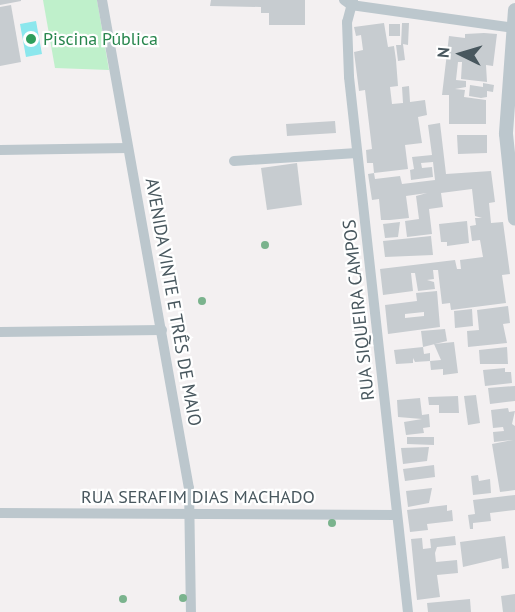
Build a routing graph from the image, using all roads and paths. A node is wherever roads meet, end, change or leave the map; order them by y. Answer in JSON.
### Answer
{"nodes":[{"id":1,"x":102,"y":0,"type":"edge"},
{"id":2,"x":350,"y":2,"type":"edge"},
{"id":3,"x":515,"y":10,"type":"edge"},
{"id":4,"x":513,"y":27,"type":"edge"},
{"id":5,"x":128,"y":148,"type":"junction"},
{"id":6,"x":0,"y":150,"type":"edge"},
{"id":7,"x":357,"y":153,"type":"junction"},
{"id":8,"x":234,"y":161,"type":"dead end"},
{"id":9,"x":514,"y":197,"type":"edge"},
{"id":10,"x":515,"y":219,"type":"edge"},
{"id":11,"x":162,"y":330,"type":"junction"},
{"id":12,"x":0,"y":332,"type":"edge"},
{"id":13,"x":0,"y":513,"type":"edge"},
{"id":14,"x":191,"y":513,"type":"junction"},
{"id":15,"x":396,"y":515,"type":"junction"},
{"id":16,"x":191,"y":612,"type":"edge"},
{"id":17,"x":408,"y":612,"type":"edge"}],
"edges":[{"from":1,"to":5,"type":"street","name":"AVENIDA VINTE E TRÊS DE MAIO"},
{"from":2,"to":4,"type":"street"},
{"from":2,"to":7,"type":"street","name":"RUA SIQUEIRA CAMPOS"},
{"from":3,"to":4,"type":"street"},
{"from":4,"to":9,"type":"street"},
{"from":5,"to":6,"type":"street"},
{"from":5,"to":11,"type":"street","name":"AVENIDA VINTE E TRÊS DE MAIO"},
{"from":7,"to":8,"type":"street"},
{"from":7,"to":15,"type":"street","name":"RUA SIQUEIRA CAMPOS"},
{"from":9,"to":10,"type":"street"},
{"from":11,"to":12,"type":"street"},
{"from":11,"to":14,"type":"street","name":"AVENIDA VINTE E TRÊS DE MAIO"},
{"from":13,"to":14,"type":"street","name":"RUA SERAFIM DIAS MACHADO"},
{"from":14,"to":15,"type":"street","name":"RUA SERAFIM DIAS MACHADO"},
{"from":14,"to":16,"type":"street","name":"AVENIDA VINTE E TRÊS DE MAIO"},
{"from":15,"to":17,"type":"street","name":"RUA SIQUEIRA CAMPOS"}]}
